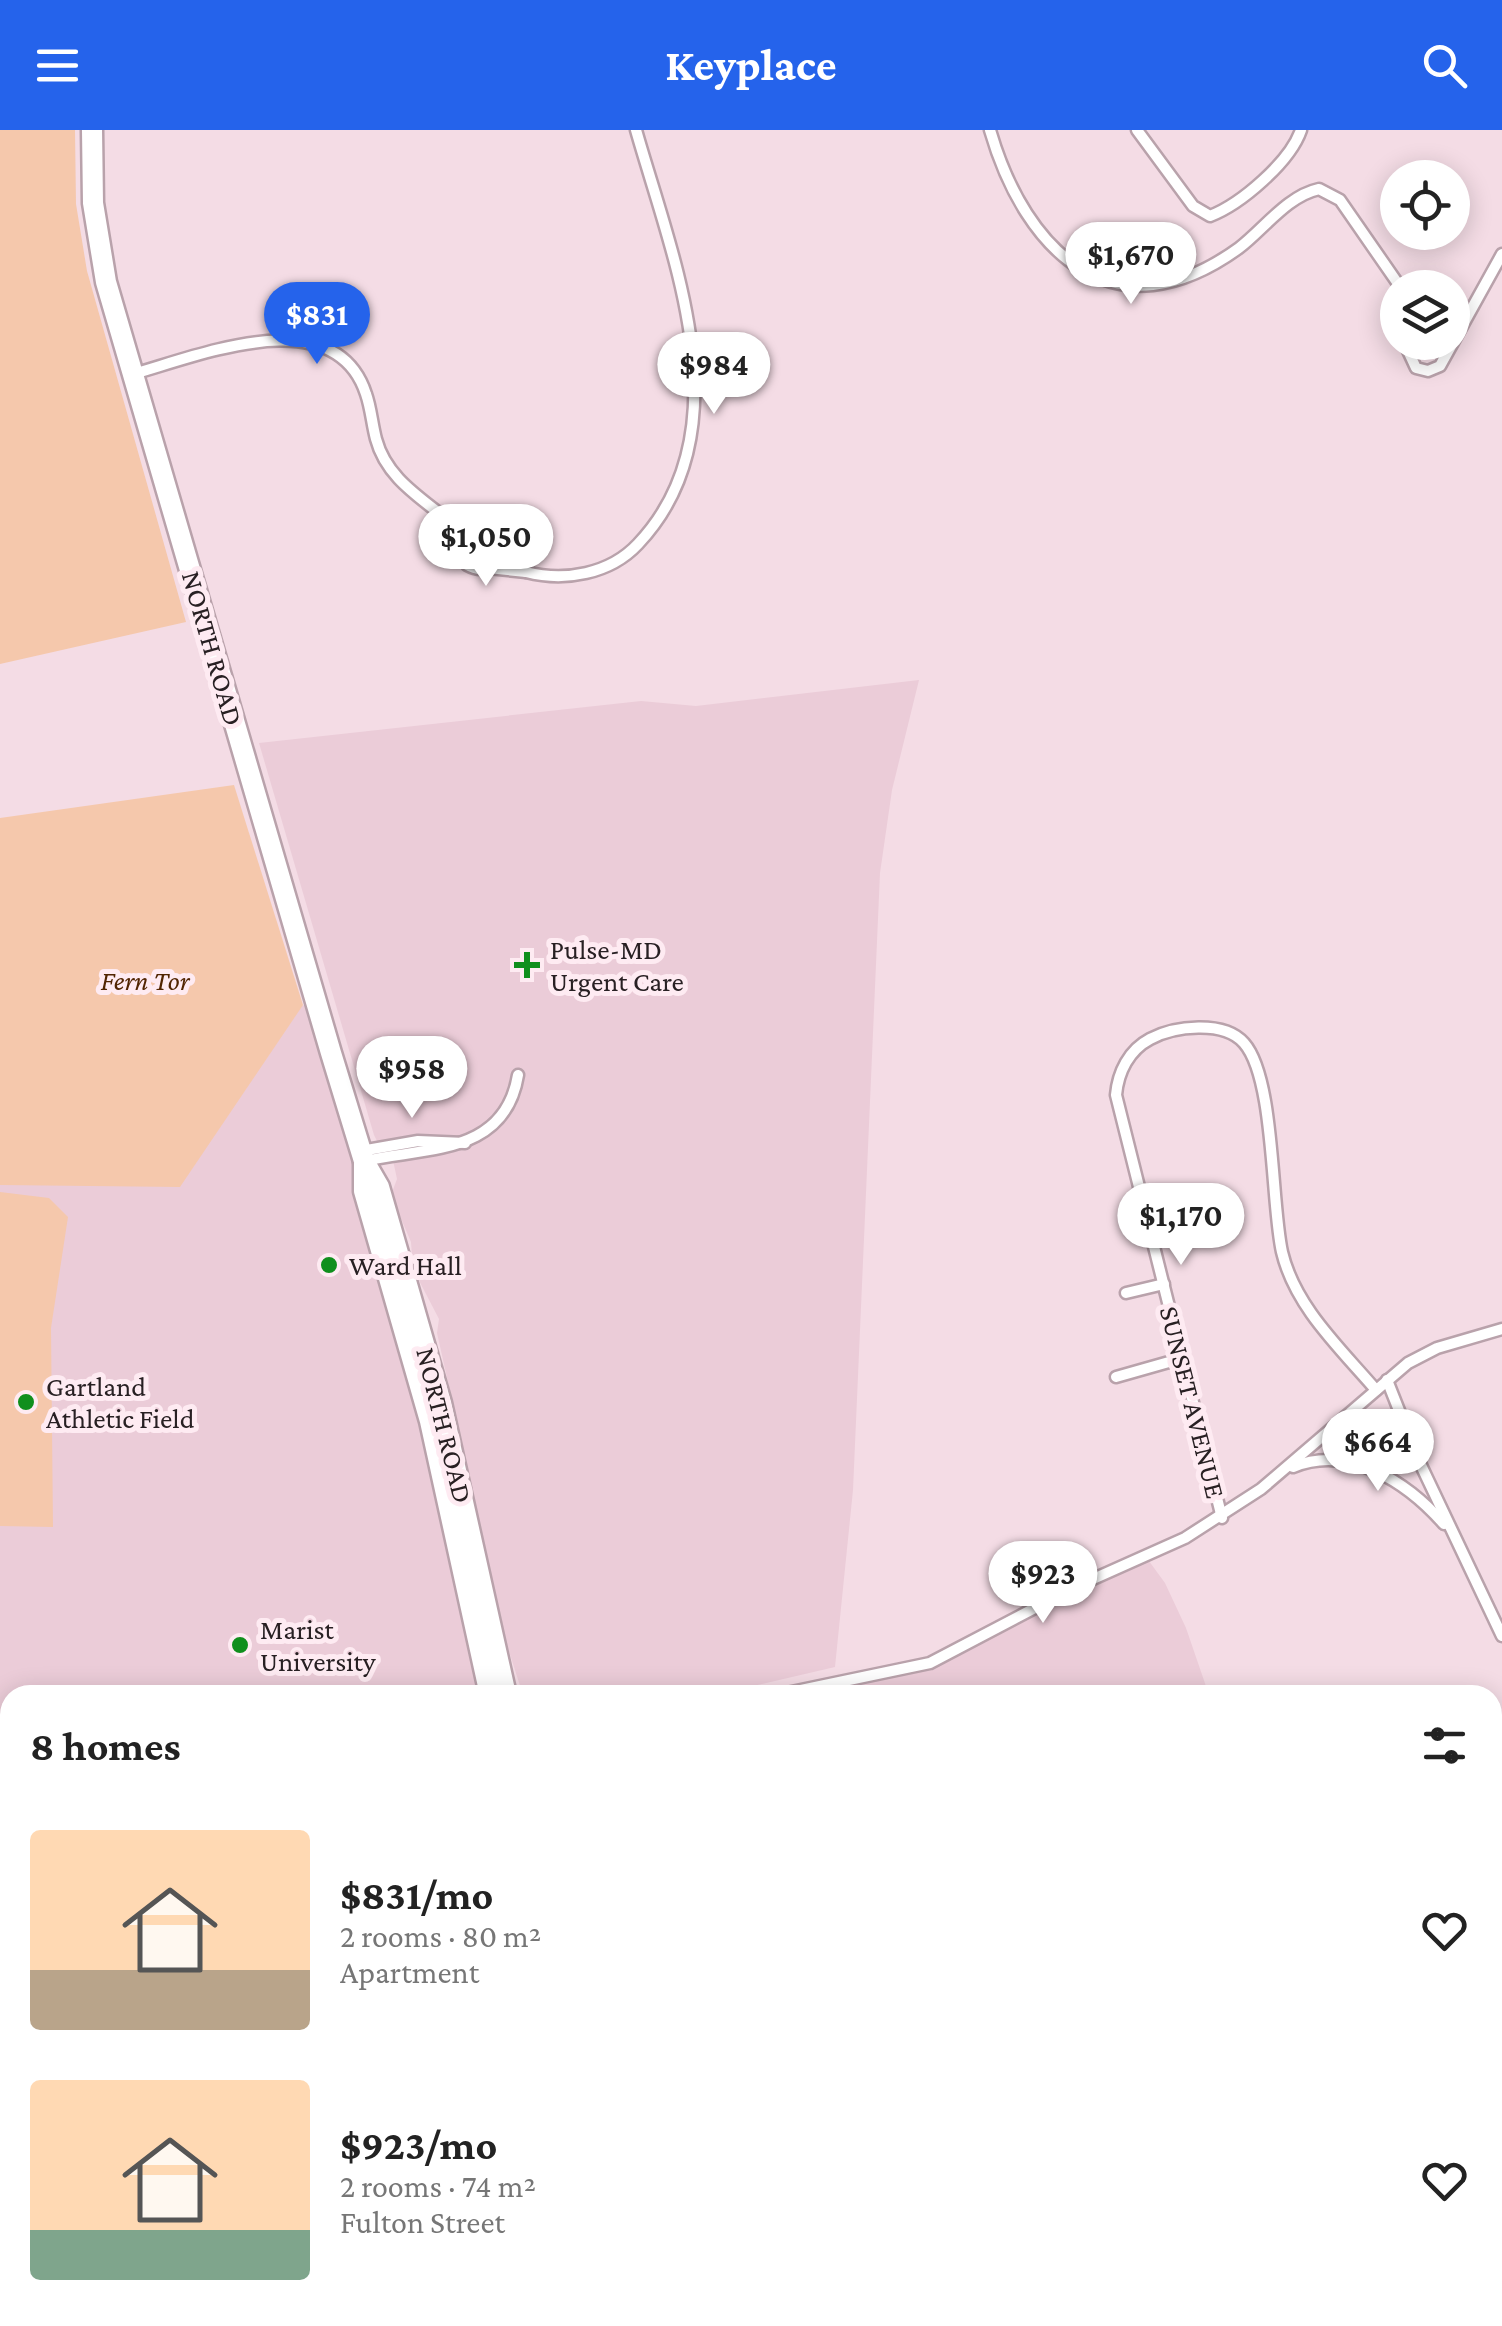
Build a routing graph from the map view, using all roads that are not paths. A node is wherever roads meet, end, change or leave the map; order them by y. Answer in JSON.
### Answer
{"nodes":[{"id":1,"x":92,"y":130,"type":"edge"},
{"id":2,"x":636,"y":130,"type":"edge"},
{"id":3,"x":990,"y":130,"type":"edge"},
{"id":4,"x":1137,"y":130,"type":"edge"},
{"id":5,"x":1301,"y":130,"type":"edge"},
{"id":6,"x":1502,"y":254,"type":"edge"},
{"id":7,"x":1389,"y":270,"type":"edge"},
{"id":8,"x":1470,"y":312,"type":"edge"},
{"id":9,"x":1412,"y":360,"type":"edge"},
{"id":10,"x":1443,"y":360,"type":"edge"},
{"id":11,"x":133,"y":374,"type":"junction"},
{"id":12,"x":438,"y":513,"type":"junction"},
{"id":13,"x":478,"y":528,"type":"junction"},
{"id":14,"x":501,"y":547,"type":"junction"},
{"id":15,"x":460,"y":548,"type":"junction"},
{"id":16,"x":487,"y":568,"type":"junction"},
{"id":17,"x":526,"y":572,"type":"junction"},
{"id":18,"x":518,"y":1075,"type":"dead end"},
{"id":19,"x":363,"y":1156,"type":"junction"},
{"id":20,"x":1164,"y":1284,"type":"junction"},
{"id":21,"x":1126,"y":1293,"type":"dead end"},
{"id":22,"x":1502,"y":1329,"type":"edge"},
{"id":23,"x":1183,"y":1358,"type":"junction"},
{"id":24,"x":1116,"y":1377,"type":"dead end"},
{"id":25,"x":1386,"y":1380,"type":"junction"},
{"id":26,"x":1376,"y":1390,"type":"junction"},
{"id":27,"x":1274,"y":1478,"type":"junction"},
{"id":28,"x":1222,"y":1518,"type":"junction"},
{"id":29,"x":1464,"y":1551,"type":"junction"},
{"id":30,"x":1502,"y":1636,"type":"edge"},
{"id":31,"x":488,"y":1685,"type":"edge"},
{"id":32,"x":504,"y":1685,"type":"edge"},
{"id":33,"x":827,"y":1685,"type":"edge"}],
"edges":[{"from":1,"to":11,"type":"highway","name":"NORTH ROAD"},
{"from":2,"to":17,"type":"street"},
{"from":3,"to":7,"type":"street"},
{"from":4,"to":5,"type":"street"},
{"from":6,"to":8,"type":"street"},
{"from":9,"to":10,"type":"street"},
{"from":11,"to":12,"type":"street"},
{"from":11,"to":19,"type":"highway","name":"NORTH ROAD"},
{"from":12,"to":13,"type":"street"},
{"from":12,"to":15,"type":"street"},
{"from":13,"to":14,"type":"street"},
{"from":13,"to":15,"type":"street"},
{"from":14,"to":16,"type":"street"},
{"from":14,"to":17,"type":"street"},
{"from":15,"to":16,"type":"street"},
{"from":16,"to":17,"type":"street"},
{"from":18,"to":19,"type":"street"},
{"from":19,"to":31,"type":"highway","name":"NORTH ROAD"},
{"from":19,"to":32,"type":"highway","name":"NORTH ROAD"},
{"from":20,"to":21,"type":"street"},
{"from":20,"to":23,"type":"street","name":"SUNSET AVENUE"},
{"from":20,"to":26,"type":"street","name":"SUNSET AVENUE"},
{"from":22,"to":25,"type":"street"},
{"from":23,"to":24,"type":"street"},
{"from":23,"to":28,"type":"street","name":"SUNSET AVENUE"},
{"from":25,"to":26,"type":"street"},
{"from":25,"to":29,"type":"street"},
{"from":26,"to":27,"type":"street"},
{"from":27,"to":28,"type":"street"},
{"from":27,"to":29,"type":"street"},
{"from":28,"to":33,"type":"street"},
{"from":29,"to":30,"type":"street"}]}
